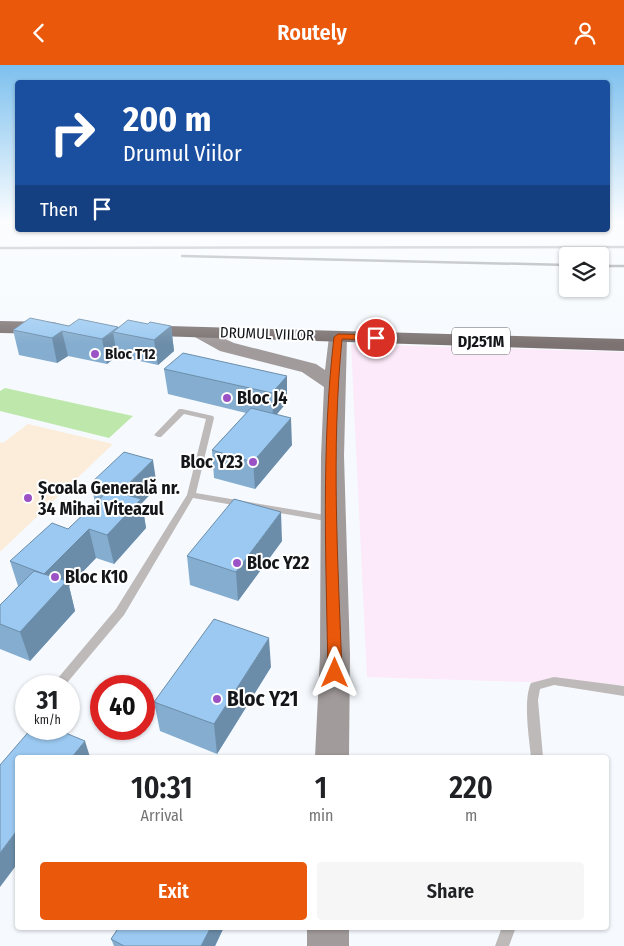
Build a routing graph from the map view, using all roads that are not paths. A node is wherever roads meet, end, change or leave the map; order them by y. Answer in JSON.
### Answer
{"nodes":[{"id":1,"x":0,"y":327,"type":"edge"},
{"id":2,"x":68,"y":329,"type":"edge"},
{"id":3,"x":116,"y":330,"type":"edge"},
{"id":4,"x":199,"y":332,"type":"junction"},
{"id":5,"x":338,"y":337,"type":"junction"},
{"id":6,"x":624,"y":345,"type":"edge"},
{"id":7,"x":333,"y":384,"type":"junction"},
{"id":8,"x":158,"y":435,"type":"dead end"},
{"id":9,"x":191,"y":495,"type":"junction"},
{"id":10,"x":331,"y":519,"type":"junction"},
{"id":11,"x":67,"y":675,"type":"edge"},
{"id":12,"x":624,"y":691,"type":"edge"},
{"id":13,"x":332,"y":755,"type":"edge"},
{"id":14,"x":537,"y":755,"type":"edge"},
{"id":15,"x":328,"y":930,"type":"edge"},
{"id":16,"x":508,"y":930,"type":"edge"},
{"id":17,"x":328,"y":946,"type":"edge"},
{"id":18,"x":502,"y":946,"type":"edge"}],
"edges":[{"from":1,"to":2,"type":"highway"},
{"from":3,"to":4,"type":"highway","name":"DRUMUL VIILOR","number":"DJ251M"},
{"from":4,"to":5,"type":"highway","name":"DRUMUL VIILOR","number":"DJ251M"},
{"from":4,"to":7,"type":"street"},
{"from":5,"to":6,"type":"highway","name":"DRUMUL VIILOR","number":"DJ251M"},
{"from":5,"to":7,"type":"street"},
{"from":7,"to":10,"type":"street"},
{"from":8,"to":9,"type":"lane"},
{"from":9,"to":10,"type":"lane"},
{"from":9,"to":11,"type":"lane"},
{"from":10,"to":13,"type":"street"},
{"from":12,"to":14,"type":"lane"},
{"from":15,"to":17,"type":"street"},
{"from":16,"to":18,"type":"lane"}]}
